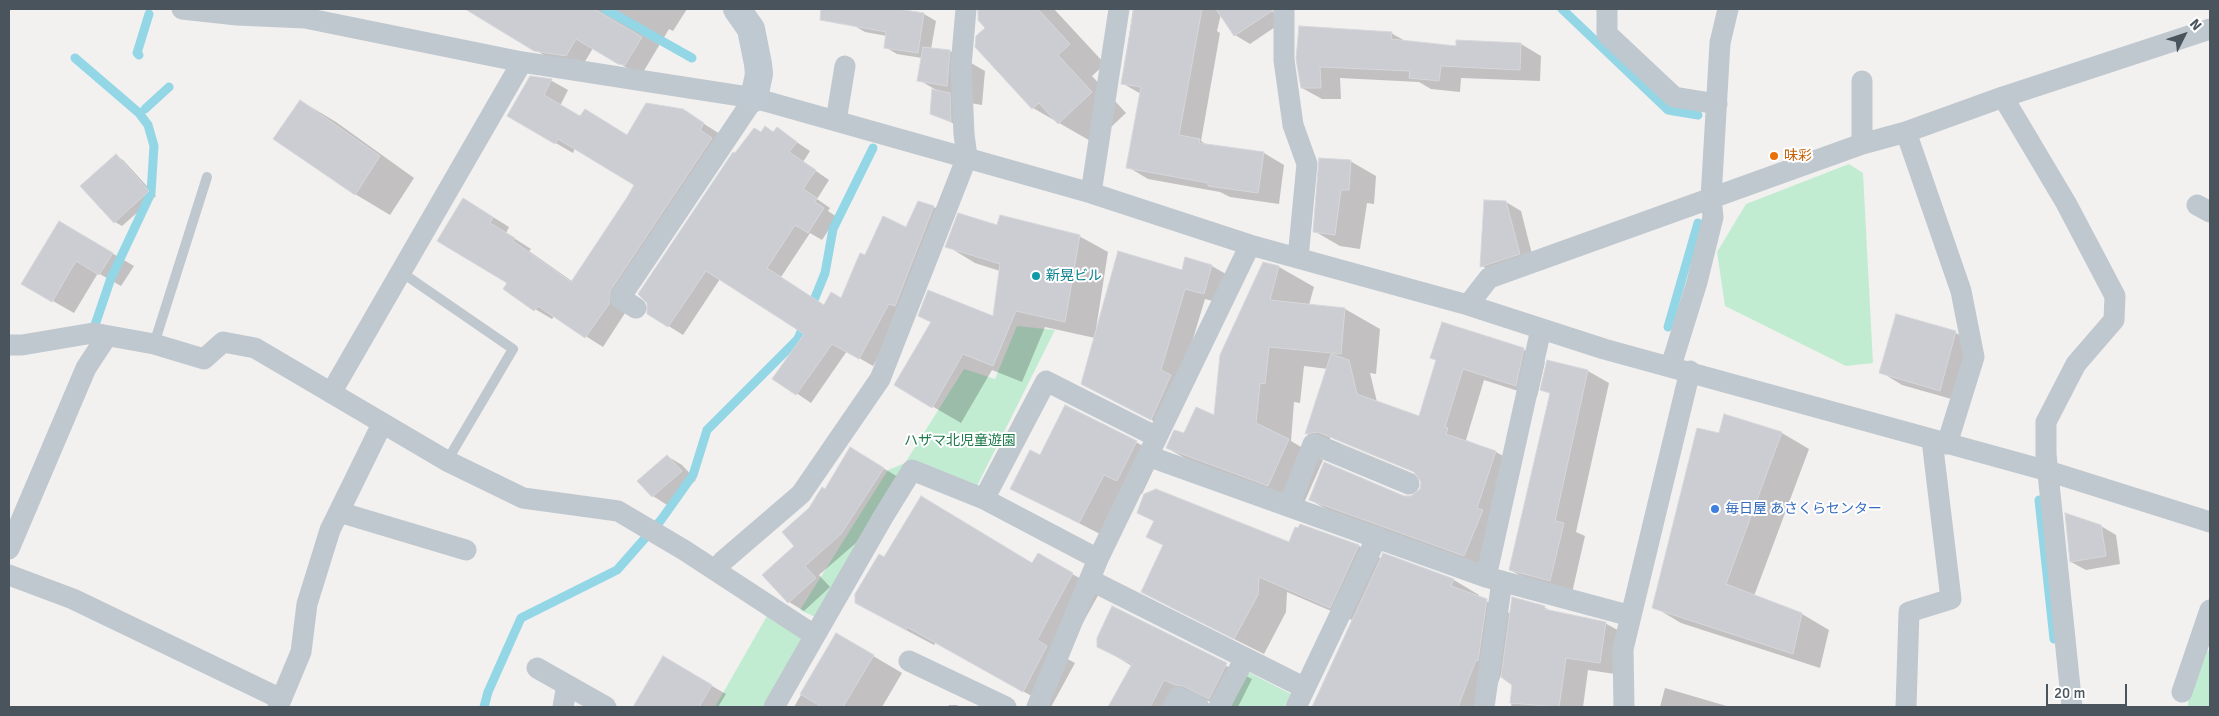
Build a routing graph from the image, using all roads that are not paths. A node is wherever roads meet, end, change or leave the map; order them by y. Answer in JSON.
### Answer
{"nodes":[{"id":1,"x":182,"y":9,"type":"edge"},
{"id":2,"x":737,"y":9,"type":"edge"},
{"id":3,"x":966,"y":9,"type":"edge"},
{"id":4,"x":1119,"y":9,"type":"edge"},
{"id":5,"x":1284,"y":9,"type":"edge"},
{"id":6,"x":1607,"y":9,"type":"edge"},
{"id":7,"x":1728,"y":9,"type":"edge"},
{"id":8,"x":235,"y":12,"type":"edge"},
{"id":9,"x":307,"y":13,"type":"edge"},
{"id":10,"x":2210,"y":29,"type":"edge"},
{"id":11,"x":522,"y":62,"type":"junction"},
{"id":12,"x":845,"y":66,"type":"dead end"},
{"id":13,"x":1862,"y":81,"type":"dead end"},
{"id":14,"x":2003,"y":97,"type":"junction"},
{"id":15,"x":754,"y":98,"type":"junction"},
{"id":16,"x":1716,"y":104,"type":"junction"},
{"id":17,"x":836,"y":121,"type":"junction"},
{"id":18,"x":1906,"y":132,"type":"junction"},
{"id":19,"x":1862,"y":144,"type":"junction"},
{"id":20,"x":967,"y":157,"type":"junction"},
{"id":21,"x":207,"y":177,"type":"dead end"},
{"id":22,"x":1091,"y":193,"type":"junction"},
{"id":23,"x":1711,"y":198,"type":"junction"},
{"id":24,"x":1250,"y":245,"type":"junction"},
{"id":25,"x":1298,"y":258,"type":"junction"},
{"id":26,"x":401,"y":272,"type":"junction"},
{"id":27,"x":621,"y":298,"type":"dead end"},
{"id":28,"x":1468,"y":305,"type":"junction"},
{"id":29,"x":1542,"y":329,"type":"junction"},
{"id":30,"x":107,"y":336,"type":"junction"},
{"id":31,"x":154,"y":344,"type":"junction"},
{"id":32,"x":9,"y":345,"type":"edge"},
{"id":33,"x":1680,"y":369,"type":"junction"},
{"id":34,"x":332,"y":393,"type":"junction"},
{"id":35,"x":382,"y":424,"type":"junction"},
{"id":36,"x":1940,"y":442,"type":"junction"},
{"id":37,"x":1153,"y":447,"type":"junction"},
{"id":38,"x":447,"y":461,"type":"junction"},
{"id":39,"x":2048,"y":471,"type":"junction"},
{"id":40,"x":1408,"y":484,"type":"dead end"},
{"id":41,"x":984,"y":499,"type":"junction"},
{"id":42,"x":1289,"y":506,"type":"junction"},
{"id":43,"x":339,"y":512,"type":"junction"},
{"id":44,"x":2210,"y":522,"type":"edge"},
{"id":45,"x":1377,"y":537,"type":"junction"},
{"id":46,"x":9,"y":549,"type":"edge"},
{"id":47,"x":466,"y":550,"type":"dead end"},
{"id":48,"x":1098,"y":559,"type":"junction"},
{"id":49,"x":716,"y":570,"type":"junction"},
{"id":50,"x":9,"y":575,"type":"edge"},
{"id":51,"x":1494,"y":579,"type":"junction"},
{"id":52,"x":1090,"y":580,"type":"junction"},
{"id":53,"x":2210,"y":610,"type":"edge"},
{"id":54,"x":1631,"y":616,"type":"junction"},
{"id":55,"x":814,"y":635,"type":"junction"},
{"id":56,"x":1245,"y":658,"type":"junction"},
{"id":57,"x":909,"y":661,"type":"dead end"},
{"id":58,"x":537,"y":668,"type":"dead end"},
{"id":59,"x":568,"y":686,"type":"junction"},
{"id":60,"x":1305,"y":688,"type":"junction"},
{"id":61,"x":2182,"y":692,"type":"dead end"},
{"id":62,"x":280,"y":703,"type":"edge"},
{"id":63,"x":563,"y":707,"type":"edge"},
{"id":64,"x":606,"y":707,"type":"edge"},
{"id":65,"x":774,"y":707,"type":"edge"},
{"id":66,"x":1006,"y":707,"type":"edge"},
{"id":67,"x":1037,"y":707,"type":"edge"},
{"id":68,"x":1173,"y":707,"type":"edge"},
{"id":69,"x":1199,"y":707,"type":"edge"},
{"id":70,"x":1219,"y":707,"type":"edge"},
{"id":71,"x":1296,"y":707,"type":"edge"},
{"id":72,"x":1484,"y":707,"type":"edge"},
{"id":73,"x":1624,"y":707,"type":"edge"},
{"id":74,"x":1906,"y":707,"type":"edge"},
{"id":75,"x":2072,"y":707,"type":"edge"}],
"edges":[{"from":1,"to":8,"type":"street"},
{"from":2,"to":15,"type":"street"},
{"from":3,"to":20,"type":"street"},
{"from":4,"to":22,"type":"street"},
{"from":5,"to":25,"type":"street"},
{"from":6,"to":16,"type":"street"},
{"from":7,"to":16,"type":"street"},
{"from":8,"to":9,"type":"street"},
{"from":9,"to":11,"type":"street"},
{"from":10,"to":14,"type":"street"},
{"from":11,"to":15,"type":"street"},
{"from":11,"to":26,"type":"street"},
{"from":12,"to":17,"type":"street"},
{"from":13,"to":19,"type":"street"},
{"from":14,"to":18,"type":"street"},
{"from":14,"to":39,"type":"street"},
{"from":15,"to":17,"type":"street"},
{"from":15,"to":27,"type":"street"},
{"from":16,"to":23,"type":"street"},
{"from":17,"to":20,"type":"street"},
{"from":18,"to":19,"type":"street"},
{"from":18,"to":36,"type":"street"},
{"from":19,"to":23,"type":"street"},
{"from":20,"to":22,"type":"street"},
{"from":20,"to":49,"type":"street"},
{"from":21,"to":31,"type":"lane"},
{"from":22,"to":24,"type":"street"},
{"from":23,"to":28,"type":"street"},
{"from":23,"to":33,"type":"street"},
{"from":24,"to":25,"type":"street"},
{"from":24,"to":37,"type":"street"},
{"from":25,"to":28,"type":"street"},
{"from":26,"to":34,"type":"street"},
{"from":26,"to":38,"type":"lane"},
{"from":28,"to":29,"type":"street"},
{"from":29,"to":33,"type":"street"},
{"from":29,"to":51,"type":"street"},
{"from":30,"to":31,"type":"street"},
{"from":30,"to":32,"type":"street"},
{"from":30,"to":46,"type":"street"},
{"from":31,"to":34,"type":"street"},
{"from":33,"to":36,"type":"street"},
{"from":33,"to":54,"type":"street"},
{"from":34,"to":35,"type":"street"},
{"from":35,"to":38,"type":"street"},
{"from":35,"to":43,"type":"street"},
{"from":36,"to":39,"type":"street"},
{"from":36,"to":74,"type":"street"},
{"from":37,"to":41,"type":"street"},
{"from":37,"to":42,"type":"street"},
{"from":37,"to":48,"type":"street"},
{"from":38,"to":49,"type":"street"},
{"from":39,"to":44,"type":"street"},
{"from":39,"to":75,"type":"street"},
{"from":40,"to":42,"type":"street"},
{"from":41,"to":48,"type":"street"},
{"from":41,"to":55,"type":"street"},
{"from":42,"to":45,"type":"street"},
{"from":43,"to":47,"type":"street"},
{"from":43,"to":62,"type":"street"},
{"from":45,"to":51,"type":"street"},
{"from":45,"to":60,"type":"street"},
{"from":48,"to":52,"type":"street"},
{"from":49,"to":55,"type":"street"},
{"from":50,"to":62,"type":"street"},
{"from":51,"to":54,"type":"street"},
{"from":51,"to":72,"type":"street"},
{"from":52,"to":56,"type":"street"},
{"from":52,"to":67,"type":"street"},
{"from":53,"to":61,"type":"street"},
{"from":54,"to":73,"type":"street"},
{"from":55,"to":65,"type":"street"},
{"from":56,"to":60,"type":"street"},
{"from":56,"to":70,"type":"street"},
{"from":57,"to":66,"type":"street"},
{"from":58,"to":59,"type":"street"},
{"from":59,"to":63,"type":"street"},
{"from":59,"to":64,"type":"street"},
{"from":60,"to":71,"type":"street"},
{"from":68,"to":69,"type":"street"}]}
